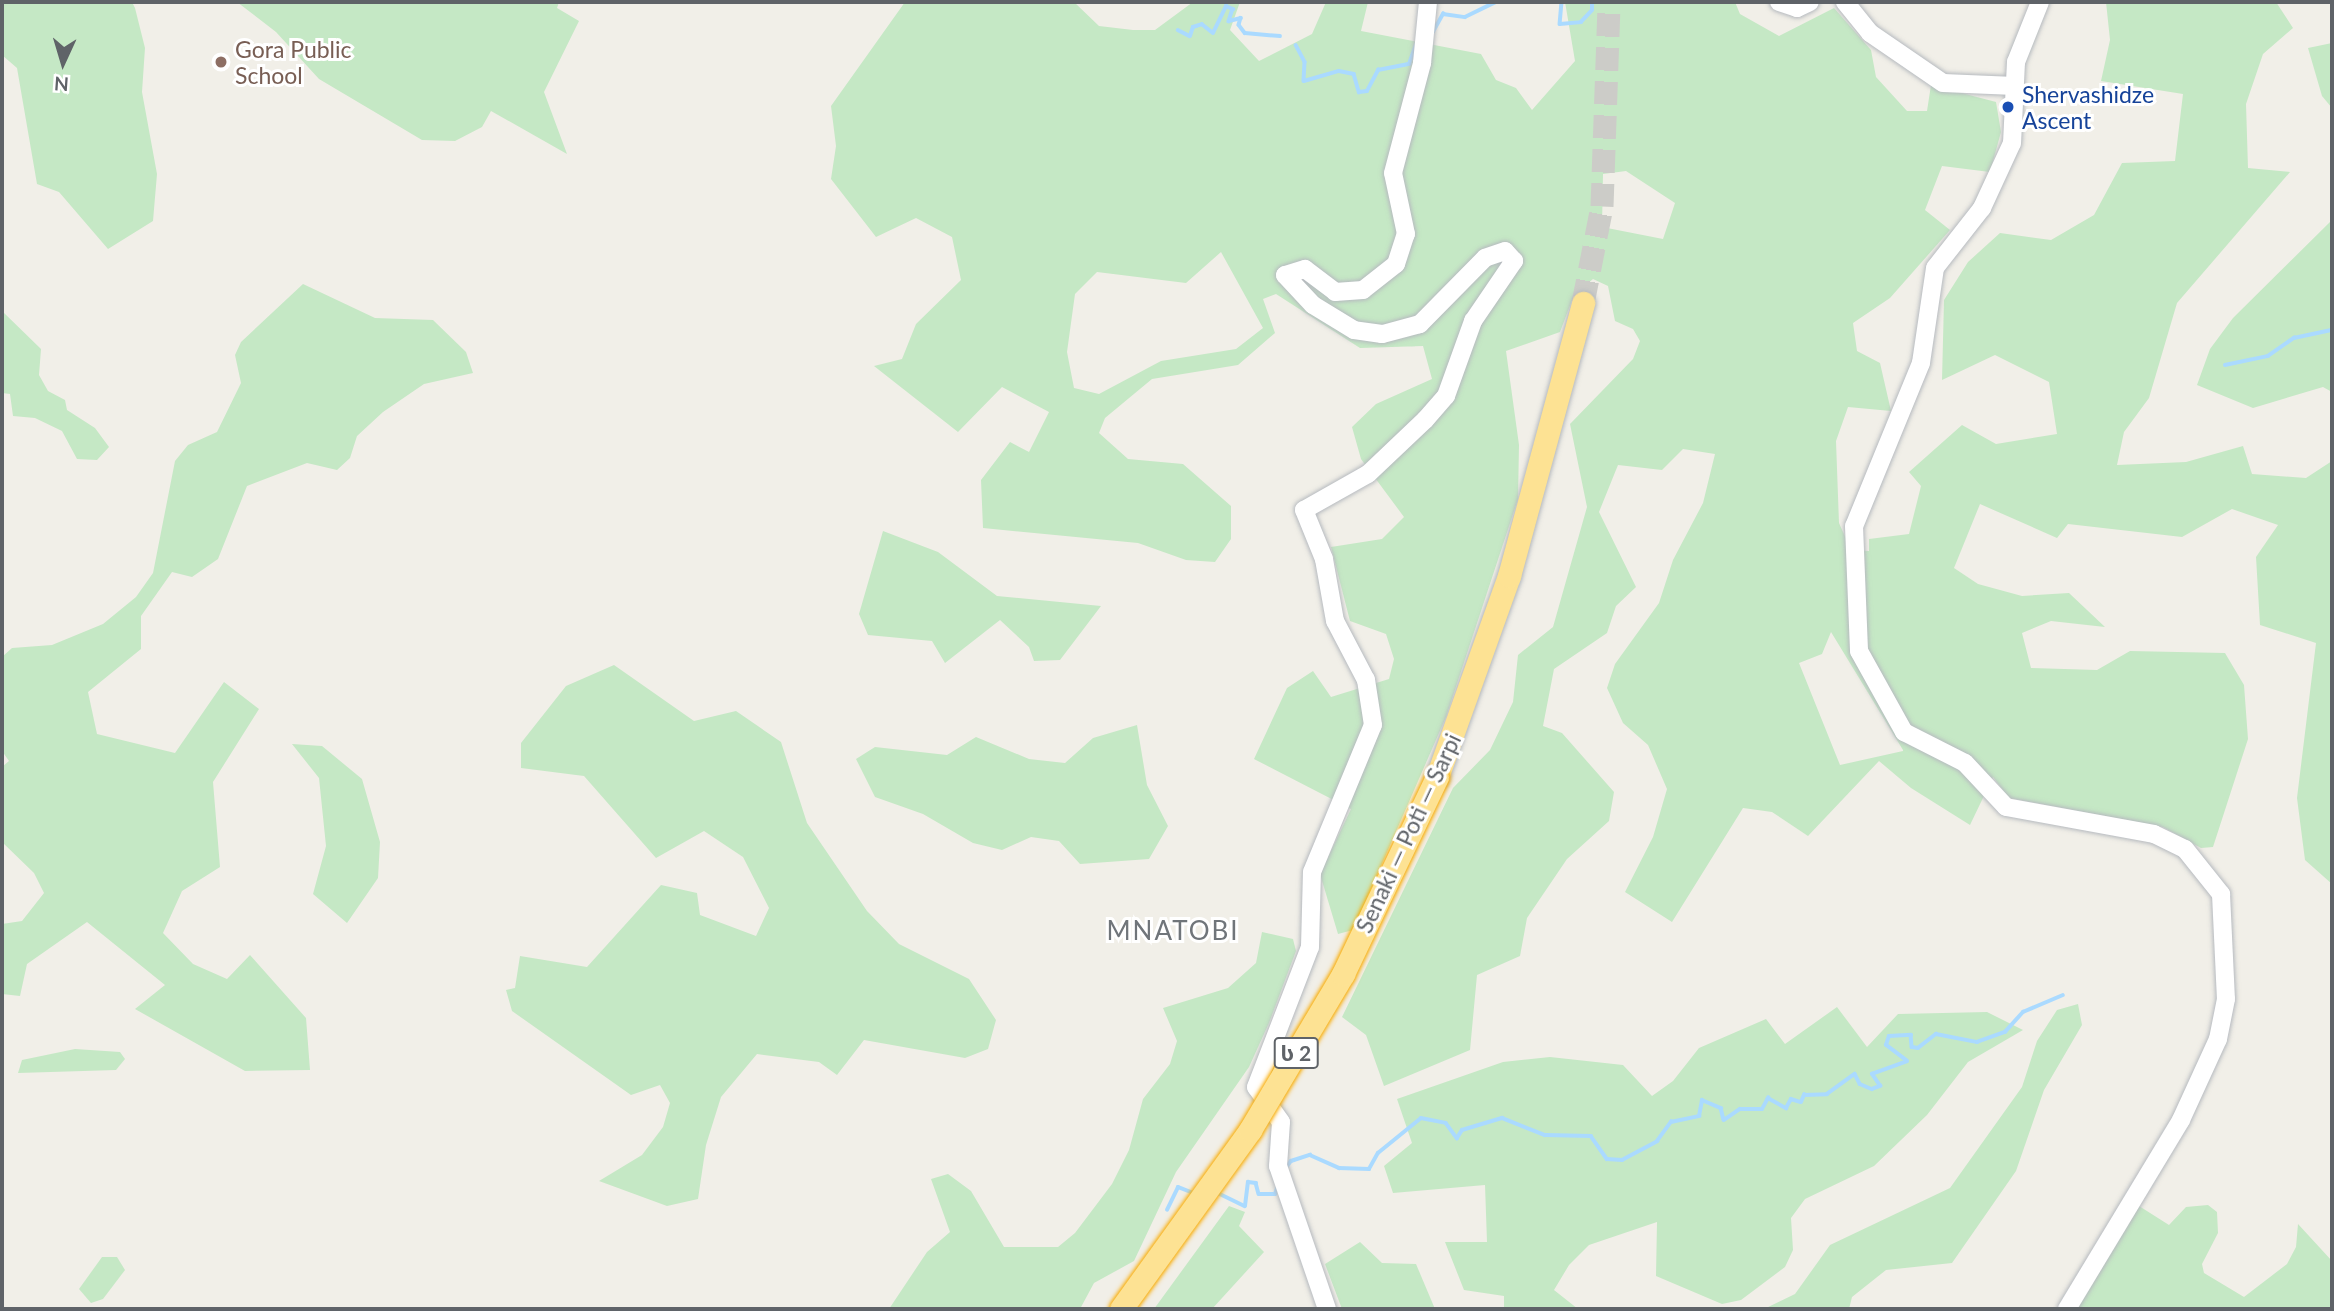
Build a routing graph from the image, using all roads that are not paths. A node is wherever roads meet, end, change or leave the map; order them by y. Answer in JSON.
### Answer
{"nodes":[{"id":1,"x":1428,"y":2,"type":"edge"},
{"id":2,"x":1779,"y":2,"type":"edge"},
{"id":3,"x":1810,"y":2,"type":"edge"},
{"id":4,"x":1845,"y":2,"type":"edge"},
{"id":5,"x":2040,"y":2,"type":"edge"},
{"id":6,"x":2015,"y":86,"type":"junction"},
{"id":7,"x":1583,"y":303,"type":"tunnel mouth"},
{"id":8,"x":1121,"y":1309,"type":"edge"},
{"id":9,"x":1326,"y":1309,"type":"edge"},
{"id":10,"x":2067,"y":1309,"type":"edge"}],
"edges":[{"from":1,"to":9,"type":"street"},
{"from":2,"to":3,"type":"street"},
{"from":4,"to":6,"type":"street"},
{"from":5,"to":6,"type":"street"},
{"from":6,"to":10,"type":"street"},
{"from":7,"to":8,"type":"highway","name":"Senaki — Poti — Sarpi","number":"ს 2","bridge":true}]}
